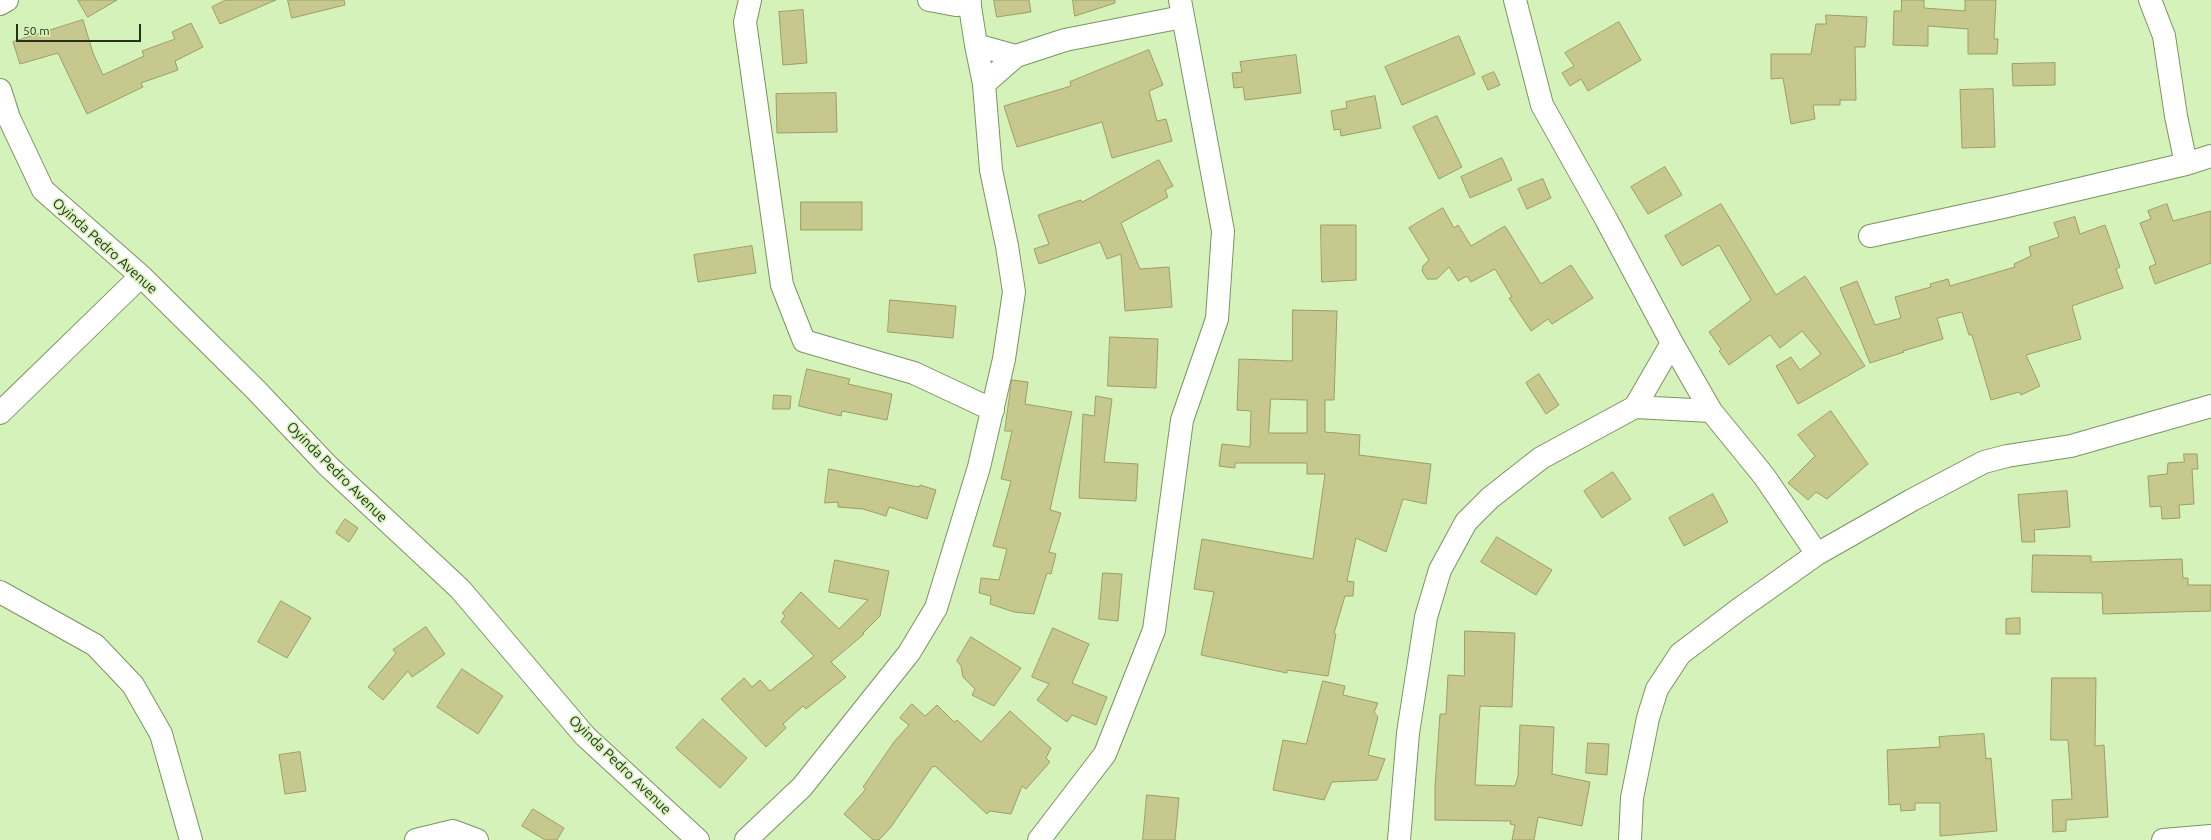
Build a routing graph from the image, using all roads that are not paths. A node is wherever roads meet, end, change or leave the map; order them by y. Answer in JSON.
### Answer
{"nodes":[{"id":1,"x":7,"y":0,"type":"edge"},
{"id":2,"x":750,"y":0,"type":"edge"},
{"id":3,"x":929,"y":0,"type":"edge"},
{"id":4,"x":1515,"y":0,"type":"edge"},
{"id":5,"x":2150,"y":0,"type":"edge"},
{"id":6,"x":969,"y":2,"type":"edge"},
{"id":7,"x":0,"y":4,"type":"edge"},
{"id":8,"x":1181,"y":8,"type":"edge"},
{"id":9,"x":976,"y":45,"type":"junction"},
{"id":10,"x":1016,"y":56,"type":"junction"},
{"id":11,"x":984,"y":84,"type":"junction"},
{"id":12,"x":0,"y":90,"type":"edge"},
{"id":13,"x":2211,"y":156,"type":"edge"},
{"id":14,"x":2186,"y":164,"type":"junction"},
{"id":15,"x":1870,"y":236,"type":"dead end"},
{"id":16,"x":141,"y":276,"type":"junction"},
{"id":17,"x":1672,"y":343,"type":"junction"},
{"id":18,"x":2211,"y":406,"type":"edge"},
{"id":19,"x":1635,"y":407,"type":"junction"},
{"id":20,"x":992,"y":410,"type":"junction"},
{"id":21,"x":1711,"y":411,"type":"junction"},
{"id":22,"x":0,"y":413,"type":"edge"},
{"id":23,"x":1817,"y":554,"type":"junction"},
{"id":24,"x":0,"y":592,"type":"edge"},
{"id":25,"x":2211,"y":836,"type":"edge"},
{"id":26,"x":191,"y":840,"type":"edge"},
{"id":27,"x":416,"y":840,"type":"edge"},
{"id":28,"x":478,"y":840,"type":"edge"},
{"id":29,"x":698,"y":840,"type":"edge"},
{"id":30,"x":746,"y":840,"type":"edge"},
{"id":31,"x":1039,"y":840,"type":"edge"},
{"id":32,"x":1399,"y":840,"type":"edge"},
{"id":33,"x":1630,"y":840,"type":"edge"},
{"id":34,"x":2163,"y":840,"type":"edge"}],
"edges":[{"from":1,"to":7,"type":"street"},
{"from":2,"to":20,"type":"street"},
{"from":3,"to":6,"type":"street"},
{"from":4,"to":17,"type":"street"},
{"from":5,"to":14,"type":"street"},
{"from":6,"to":9,"type":"street"},
{"from":8,"to":10,"type":"street"},
{"from":8,"to":31,"type":"street"},
{"from":9,"to":10,"type":"street"},
{"from":9,"to":11,"type":"street"},
{"from":10,"to":11,"type":"street"},
{"from":11,"to":20,"type":"street"},
{"from":12,"to":16,"type":"street","name":"Oyinda Pedro Avenue"},
{"from":13,"to":14,"type":"street"},
{"from":14,"to":15,"type":"street"},
{"from":16,"to":22,"type":"street"},
{"from":16,"to":29,"type":"street","name":"Oyinda Pedro Avenue"},
{"from":17,"to":19,"type":"street"},
{"from":17,"to":21,"type":"street"},
{"from":18,"to":23,"type":"street"},
{"from":19,"to":21,"type":"street"},
{"from":19,"to":32,"type":"street"},
{"from":20,"to":30,"type":"street"},
{"from":21,"to":23,"type":"street"},
{"from":23,"to":33,"type":"street"},
{"from":24,"to":26,"type":"street"},
{"from":25,"to":34,"type":"street"},
{"from":27,"to":28,"type":"street"}]}
